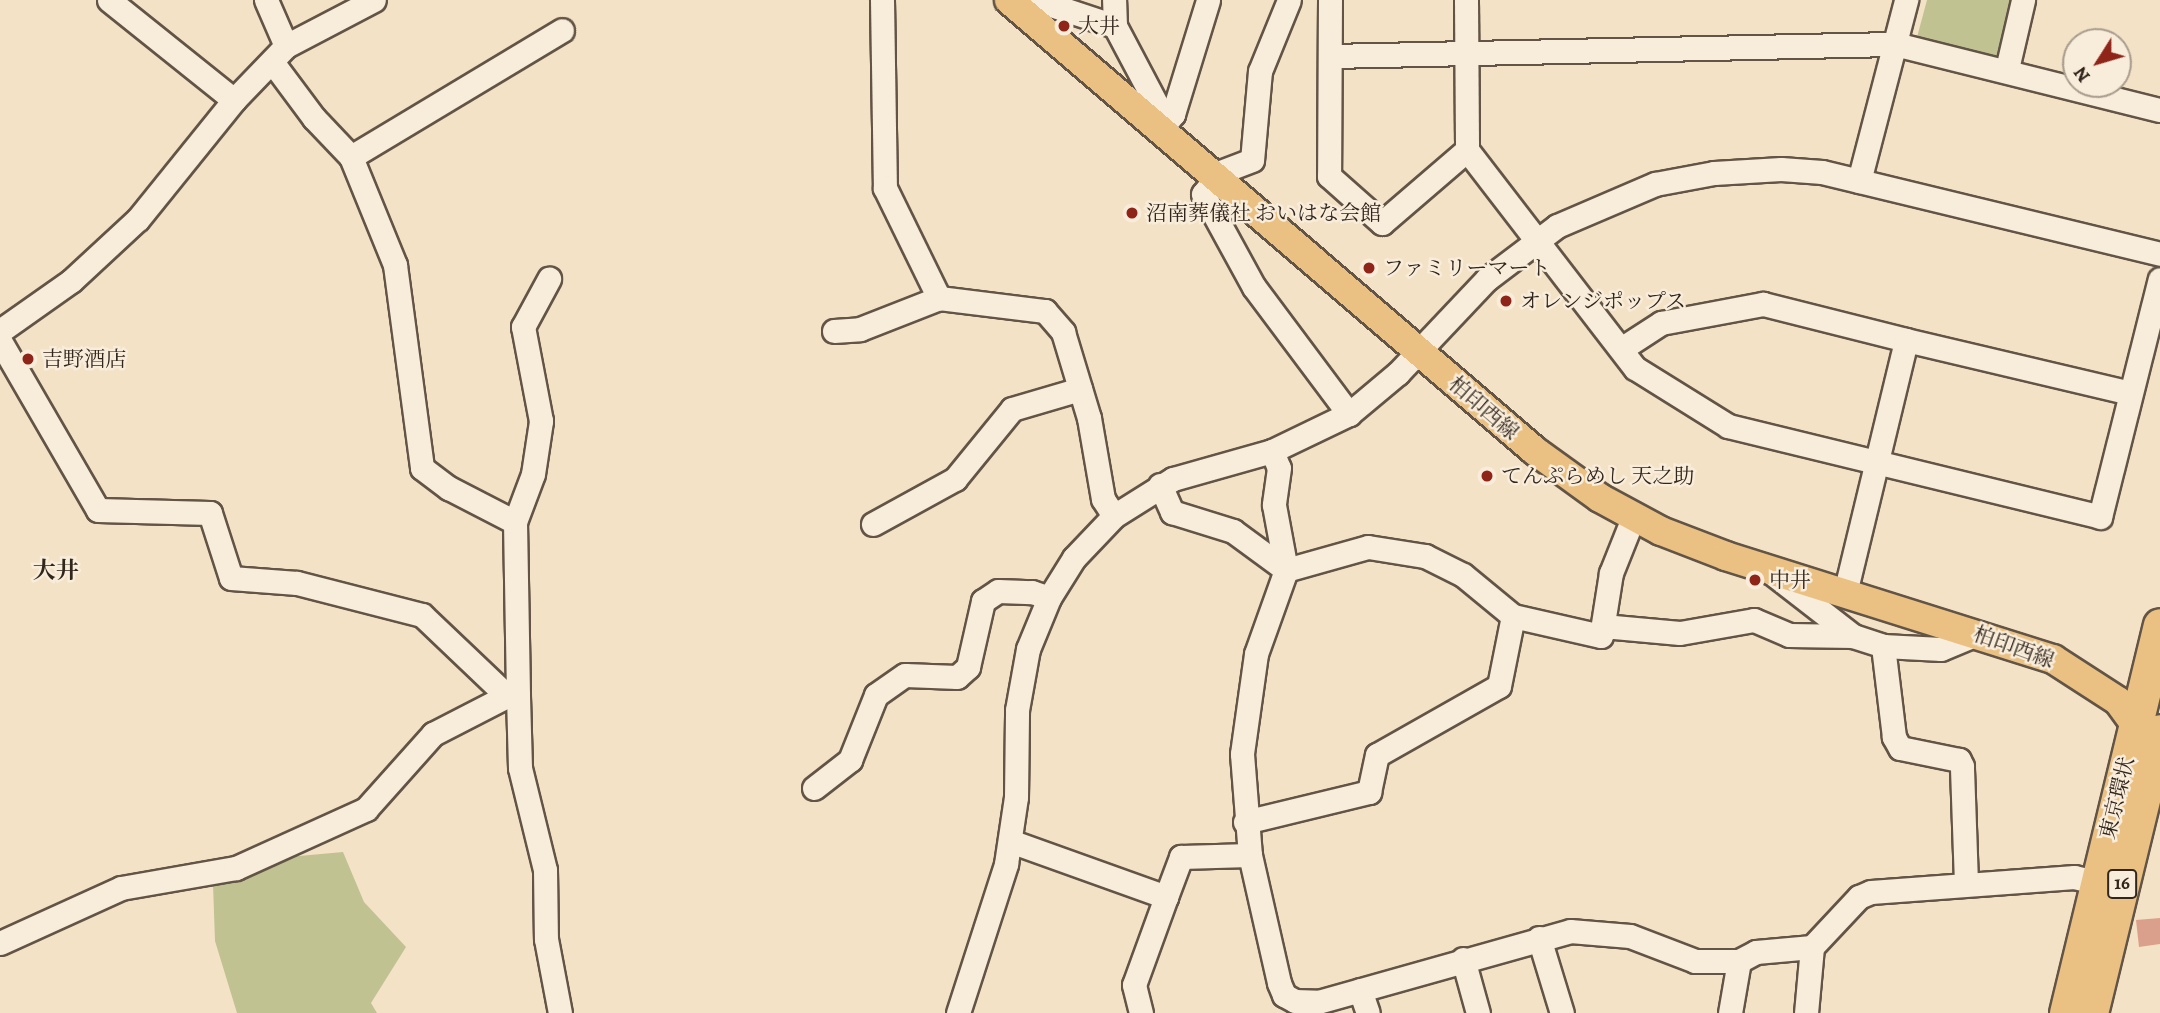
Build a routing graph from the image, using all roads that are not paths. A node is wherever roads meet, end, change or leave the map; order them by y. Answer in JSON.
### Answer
{"nodes":[{"id":1,"x":109,"y":0,"type":"edge"},
{"id":2,"x":266,"y":0,"type":"edge"},
{"id":3,"x":374,"y":0,"type":"edge"},
{"id":4,"x":882,"y":0,"type":"edge"},
{"id":5,"x":1114,"y":0,"type":"edge"},
{"id":6,"x":1208,"y":0,"type":"edge"},
{"id":7,"x":1289,"y":0,"type":"edge"},
{"id":8,"x":1330,"y":0,"type":"edge"},
{"id":9,"x":1466,"y":0,"type":"edge"},
{"id":10,"x":1906,"y":0,"type":"edge"},
{"id":11,"x":2023,"y":0,"type":"edge"},
{"id":12,"x":1019,"y":4,"type":"edge"},
{"id":13,"x":1115,"y":26,"type":"junction"},
{"id":14,"x":562,"y":30,"type":"dead end"},
{"id":15,"x":1895,"y":44,"type":"junction"},
{"id":16,"x":1466,"y":52,"type":"junction"},
{"id":17,"x":279,"y":55,"type":"junction"},
{"id":18,"x":1330,"y":56,"type":"junction"},
{"id":19,"x":2007,"y":69,"type":"junction"},
{"id":20,"x":234,"y":100,"type":"junction"},
{"id":21,"x":2160,"y":110,"type":"edge"},
{"id":22,"x":1166,"y":122,"type":"junction"},
{"id":23,"x":1467,"y":150,"type":"junction"},
{"id":24,"x":351,"y":157,"type":"junction"},
{"id":25,"x":1215,"y":178,"type":"junction"},
{"id":26,"x":1859,"y":181,"type":"junction"},
{"id":27,"x":1537,"y":239,"type":"junction"},
{"id":28,"x":2160,"y":254,"type":"edge"},
{"id":29,"x":549,"y":279,"type":"dead end"},
{"id":30,"x":2160,"y":279,"type":"edge"},
{"id":31,"x":939,"y":298,"type":"junction"},
{"id":32,"x":0,"y":331,"type":"edge"},
{"id":33,"x":834,"y":331,"type":"dead end"},
{"id":34,"x":1906,"y":340,"type":"junction"},
{"id":35,"x":0,"y":341,"type":"edge"},
{"id":36,"x":1621,"y":349,"type":"junction"},
{"id":37,"x":1418,"y":352,"type":"junction"},
{"id":38,"x":1080,"y":389,"type":"junction"},
{"id":39,"x":2130,"y":393,"type":"junction"},
{"id":40,"x":1349,"y":414,"type":"junction"},
{"id":41,"x":1272,"y":450,"type":"junction"},
{"id":42,"x":1877,"y":464,"type":"junction"},
{"id":43,"x":1160,"y":485,"type":"junction"},
{"id":44,"x":1114,"y":516,"type":"junction"},
{"id":45,"x":1633,"y":518,"type":"junction"},
{"id":46,"x":515,"y":523,"type":"junction"},
{"id":47,"x":873,"y":524,"type":"dead end"},
{"id":48,"x":1765,"y":568,"type":"junction"},
{"id":49,"x":1286,"y":570,"type":"junction"},
{"id":50,"x":1845,"y":593,"type":"junction"},
{"id":51,"x":1049,"y":598,"type":"junction"},
{"id":52,"x":1513,"y":616,"type":"junction"},
{"id":53,"x":2160,"y":625,"type":"edge"},
{"id":54,"x":1603,"y":626,"type":"junction"},
{"id":55,"x":1979,"y":633,"type":"junction"},
{"id":56,"x":1853,"y":636,"type":"junction"},
{"id":57,"x":1883,"y":646,"type":"junction"},
{"id":58,"x":513,"y":696,"type":"junction"},
{"id":59,"x":2153,"y":746,"type":"edge"},
{"id":60,"x":814,"y":788,"type":"dead end"},
{"id":61,"x":1245,"y":822,"type":"junction"},
{"id":62,"x":1010,"y":841,"type":"junction"},
{"id":63,"x":2146,"y":841,"type":"edge"},
{"id":64,"x":1250,"y":855,"type":"junction"},
{"id":65,"x":2096,"y":882,"type":"junction"},
{"id":66,"x":1966,"y":883,"type":"junction"},
{"id":67,"x":1166,"y":897,"type":"junction"},
{"id":68,"x":1539,"y":938,"type":"junction"},
{"id":69,"x":0,"y":943,"type":"edge"},
{"id":70,"x":1812,"y":947,"type":"junction"},
{"id":71,"x":1463,"y":959,"type":"junction"},
{"id":72,"x":1739,"y":961,"type":"junction"},
{"id":73,"x":1360,"y":990,"type":"junction"},
{"id":74,"x":559,"y":1013,"type":"edge"},
{"id":75,"x":958,"y":1013,"type":"edge"},
{"id":76,"x":1141,"y":1013,"type":"edge"},
{"id":77,"x":1368,"y":1013,"type":"edge"},
{"id":78,"x":1478,"y":1013,"type":"edge"},
{"id":79,"x":1562,"y":1013,"type":"edge"},
{"id":80,"x":1730,"y":1013,"type":"edge"},
{"id":81,"x":1806,"y":1013,"type":"edge"},
{"id":82,"x":2066,"y":1013,"type":"edge"},
{"id":83,"x":2091,"y":1013,"type":"edge"}],
"edges":[{"from":1,"to":20,"type":"street"},
{"from":2,"to":17,"type":"street"},
{"from":3,"to":17,"type":"street"},
{"from":4,"to":31,"type":"street"},
{"from":5,"to":13,"type":"street"},
{"from":6,"to":22,"type":"street"},
{"from":7,"to":25,"type":"street"},
{"from":8,"to":18,"type":"street"},
{"from":9,"to":16,"type":"street"},
{"from":10,"to":15,"type":"street"},
{"from":11,"to":19,"type":"street"},
{"from":12,"to":13,"type":"street"},
{"from":12,"to":22,"type":"main road","name":"柏印西線"},
{"from":13,"to":22,"type":"street"},
{"from":14,"to":24,"type":"street"},
{"from":15,"to":16,"type":"street"},
{"from":15,"to":19,"type":"street"},
{"from":15,"to":26,"type":"street"},
{"from":16,"to":18,"type":"street"},
{"from":16,"to":23,"type":"street"},
{"from":17,"to":20,"type":"street"},
{"from":17,"to":24,"type":"street"},
{"from":18,"to":23,"type":"street"},
{"from":19,"to":21,"type":"street"},
{"from":20,"to":32,"type":"street"},
{"from":22,"to":25,"type":"main road","name":"柏印西線"},
{"from":23,"to":27,"type":"street"},
{"from":24,"to":46,"type":"street"},
{"from":25,"to":37,"type":"main road","name":"柏印西線"},
{"from":25,"to":40,"type":"street"},
{"from":26,"to":27,"type":"street"},
{"from":26,"to":28,"type":"street"},
{"from":27,"to":36,"type":"street"},
{"from":27,"to":37,"type":"street"},
{"from":29,"to":46,"type":"street"},
{"from":30,"to":39,"type":"street"},
{"from":31,"to":33,"type":"street"},
{"from":31,"to":38,"type":"street"},
{"from":34,"to":36,"type":"street"},
{"from":34,"to":39,"type":"street"},
{"from":34,"to":42,"type":"street"},
{"from":35,"to":58,"type":"street"},
{"from":36,"to":42,"type":"street"},
{"from":37,"to":40,"type":"street"},
{"from":37,"to":45,"type":"main road","name":"柏印西線"},
{"from":38,"to":44,"type":"street"},
{"from":38,"to":47,"type":"street"},
{"from":39,"to":42,"type":"street"},
{"from":40,"to":41,"type":"street"},
{"from":41,"to":43,"type":"street"},
{"from":41,"to":49,"type":"street"},
{"from":42,"to":50,"type":"street"},
{"from":43,"to":44,"type":"street"},
{"from":43,"to":49,"type":"street"},
{"from":44,"to":51,"type":"street"},
{"from":45,"to":48,"type":"main road","name":"柏印西線"},
{"from":45,"to":54,"type":"street"},
{"from":46,"to":58,"type":"street"},
{"from":48,"to":50,"type":"main road","name":"柏印西線"},
{"from":48,"to":56,"type":"street"},
{"from":49,"to":52,"type":"street"},
{"from":49,"to":61,"type":"street"},
{"from":50,"to":55,"type":"main road","name":"柏印西線"},
{"from":51,"to":60,"type":"street"},
{"from":51,"to":62,"type":"street"},
{"from":52,"to":54,"type":"street"},
{"from":52,"to":61,"type":"street"},
{"from":53,"to":59,"type":"highway","name":"東京環状","number":"16"},
{"from":54,"to":56,"type":"street"},
{"from":55,"to":57,"type":"street"},
{"from":55,"to":59,"type":"main road","name":"柏印西線"},
{"from":56,"to":57,"type":"street"},
{"from":57,"to":66,"type":"street"},
{"from":58,"to":69,"type":"street"},
{"from":58,"to":74,"type":"street"},
{"from":59,"to":63,"type":"highway","name":"東京環状","number":"16"},
{"from":59,"to":65,"type":"highway","name":"東京環状","number":"16"},
{"from":61,"to":64,"type":"street"},
{"from":62,"to":67,"type":"street"},
{"from":62,"to":75,"type":"street"},
{"from":63,"to":83,"type":"highway","name":"東京環状","number":"16"},
{"from":64,"to":67,"type":"street"},
{"from":64,"to":73,"type":"street"},
{"from":65,"to":66,"type":"street"},
{"from":65,"to":82,"type":"highway","name":"東京環状","number":"16"},
{"from":66,"to":70,"type":"street"},
{"from":67,"to":76,"type":"street"},
{"from":68,"to":71,"type":"street"},
{"from":68,"to":72,"type":"street"},
{"from":68,"to":79,"type":"street"},
{"from":70,"to":72,"type":"street"},
{"from":70,"to":81,"type":"street"},
{"from":71,"to":73,"type":"street"},
{"from":71,"to":78,"type":"street"},
{"from":72,"to":80,"type":"street"},
{"from":73,"to":77,"type":"street"}]}
